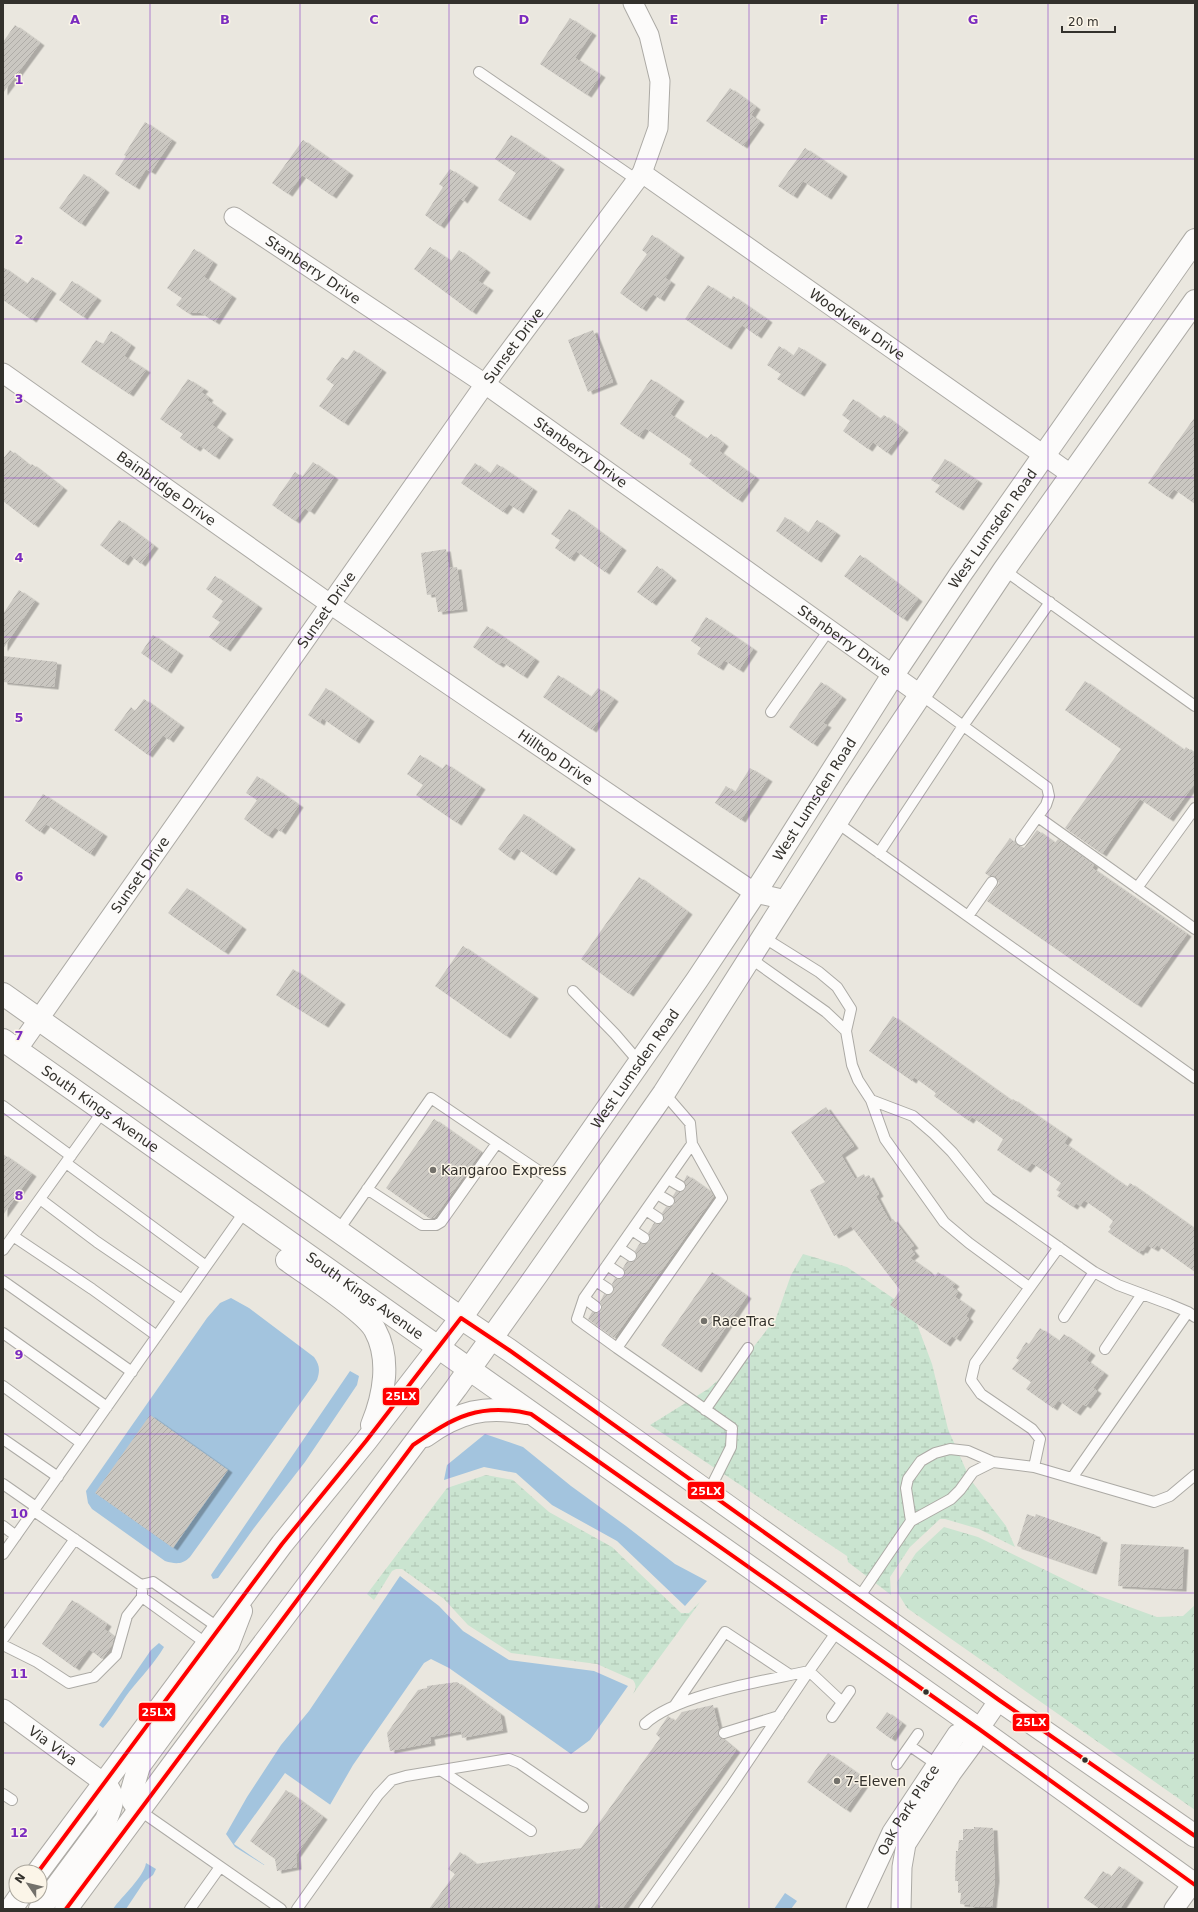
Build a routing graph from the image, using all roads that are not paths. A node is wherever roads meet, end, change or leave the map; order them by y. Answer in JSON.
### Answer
{"nodes":[{"id":1,"x":633,"y":3,"type":"edge"},
{"id":2,"x":479,"y":72,"type":"dead end"},
{"id":3,"x":639,"y":176,"type":"junction"},
{"id":4,"x":234,"y":217,"type":"dead end"},
{"id":5,"x":1195,"y":240,"type":"edge"},
{"id":6,"x":1195,"y":301,"type":"edge"},
{"id":7,"x":3,"y":373,"type":"edge"},
{"id":8,"x":485,"y":384,"type":"junction"},
{"id":9,"x":1045,"y":455,"type":"junction"},
{"id":10,"x":1072,"y":475,"type":"junction"},
{"id":11,"x":1004,"y":570,"type":"junction"},
{"id":12,"x":1050,"y":602,"type":"junction"},
{"id":13,"x":330,"y":604,"type":"junction"},
{"id":14,"x":829,"y":630,"type":"junction"},
{"id":15,"x":893,"y":675,"type":"junction"},
{"id":16,"x":921,"y":695,"type":"junction"},
{"id":17,"x":1195,"y":706,"type":"edge"},
{"id":18,"x":771,"y":712,"type":"dead end"},
{"id":19,"x":963,"y":726,"type":"junction"},
{"id":20,"x":1195,"y":808,"type":"edge"},
{"id":21,"x":1038,"y":817,"type":"junction"},
{"id":22,"x":836,"y":822,"type":"junction"},
{"id":23,"x":1021,"y":840,"type":"dead end"},
{"id":24,"x":879,"y":853,"type":"junction"},
{"id":25,"x":992,"y":882,"type":"dead end"},
{"id":26,"x":1137,"y":888,"type":"junction"},
{"id":27,"x":755,"y":893,"type":"junction"},
{"id":28,"x":786,"y":900,"type":"junction"},
{"id":29,"x":968,"y":916,"type":"junction"},
{"id":30,"x":1195,"y":929,"type":"edge"},
{"id":31,"x":763,"y":937,"type":"junction"},
{"id":32,"x":750,"y":958,"type":"junction"},
{"id":33,"x":574,"y":991,"type":"dead end"},
{"id":34,"x":3,"y":994,"type":"edge"},
{"id":35,"x":38,"y":1019,"type":"junction"},
{"id":36,"x":846,"y":1031,"type":"junction"},
{"id":37,"x":10,"y":1045,"type":"edge"},
{"id":38,"x":639,"y":1062,"type":"junction"},
{"id":39,"x":1195,"y":1078,"type":"edge"},
{"id":40,"x":664,"y":1093,"type":"junction"},
{"id":41,"x":871,"y":1100,"type":"junction"},
{"id":42,"x":3,"y":1106,"type":"edge"},
{"id":43,"x":103,"y":1111,"type":"junction"},
{"id":44,"x":497,"y":1143,"type":"junction"},
{"id":45,"x":692,"y":1144,"type":"junction"},
{"id":46,"x":68,"y":1159,"type":"junction"},
{"id":47,"x":668,"y":1178,"type":"junction"},
{"id":48,"x":555,"y":1182,"type":"junction"},
{"id":49,"x":680,"y":1186,"type":"dead end"},
{"id":50,"x":367,"y":1189,"type":"junction"},
{"id":51,"x":657,"y":1194,"type":"junction"},
{"id":52,"x":40,"y":1199,"type":"junction"},
{"id":53,"x":670,"y":1201,"type":"dead end"},
{"id":54,"x":646,"y":1210,"type":"junction"},
{"id":55,"x":245,"y":1212,"type":"junction"},
{"id":56,"x":658,"y":1218,"type":"dead end"},
{"id":57,"x":632,"y":1230,"type":"junction"},
{"id":58,"x":338,"y":1231,"type":"junction"},
{"id":59,"x":13,"y":1236,"type":"junction"},
{"id":60,"x":644,"y":1238,"type":"dead end"},
{"id":61,"x":1059,"y":1247,"type":"junction"},
{"id":62,"x":619,"y":1248,"type":"junction"},
{"id":63,"x":3,"y":1250,"type":"edge"},
{"id":64,"x":631,"y":1256,"type":"dead end"},
{"id":65,"x":607,"y":1264,"type":"junction"},
{"id":66,"x":206,"y":1266,"type":"junction"},
{"id":67,"x":1094,"y":1272,"type":"junction"},
{"id":68,"x":620,"y":1273,"type":"dead end"},
{"id":69,"x":3,"y":1280,"type":"edge"},
{"id":70,"x":596,"y":1281,"type":"junction"},
{"id":71,"x":1029,"y":1287,"type":"junction"},
{"id":72,"x":608,"y":1289,"type":"dead end"},
{"id":73,"x":1142,"y":1294,"type":"junction"},
{"id":74,"x":584,"y":1298,"type":"junction"},
{"id":75,"x":182,"y":1300,"type":"junction"},
{"id":76,"x":596,"y":1306,"type":"dead end"},
{"id":77,"x":1192,"y":1315,"type":"edge"},
{"id":78,"x":461,"y":1318,"type":"junction"},
{"id":79,"x":1064,"y":1318,"type":"dead end"},
{"id":80,"x":3,"y":1333,"type":"edge"},
{"id":81,"x":156,"y":1336,"type":"junction"},
{"id":82,"x":492,"y":1339,"type":"junction"},
{"id":83,"x":617,"y":1348,"type":"junction"},
{"id":84,"x":748,"y":1348,"type":"dead end"},
{"id":85,"x":438,"y":1349,"type":"junction"},
{"id":86,"x":1105,"y":1349,"type":"dead end"},
{"id":87,"x":469,"y":1370,"type":"junction"},
{"id":88,"x":132,"y":1372,"type":"junction"},
{"id":89,"x":3,"y":1386,"type":"edge"},
{"id":90,"x":107,"y":1407,"type":"junction"},
{"id":91,"x":705,"y":1410,"type":"junction"},
{"id":92,"x":531,"y":1414,"type":"junction"},
{"id":93,"x":3,"y":1438,"type":"edge"},
{"id":94,"x":366,"y":1441,"type":"junction"},
{"id":95,"x":81,"y":1443,"type":"junction"},
{"id":96,"x":413,"y":1445,"type":"junction"},
{"id":97,"x":993,"y":1462,"type":"junction"},
{"id":98,"x":1034,"y":1467,"type":"junction"},
{"id":99,"x":1195,"y":1475,"type":"edge"},
{"id":100,"x":58,"y":1476,"type":"junction"},
{"id":101,"x":1072,"y":1478,"type":"junction"},
{"id":102,"x":3,"y":1484,"type":"edge"},
{"id":103,"x":708,"y":1493,"type":"junction"},
{"id":104,"x":35,"y":1509,"type":"junction"},
{"id":105,"x":911,"y":1521,"type":"junction"},
{"id":106,"x":3,"y":1526,"type":"edge"},
{"id":107,"x":16,"y":1536,"type":"junction"},
{"id":108,"x":75,"y":1539,"type":"junction"},
{"id":109,"x":3,"y":1554,"type":"edge"},
{"id":110,"x":141,"y":1585,"type":"junction"},
{"id":111,"x":250,"y":1588,"type":"junction"},
{"id":112,"x":142,"y":1597,"type":"junction"},
{"id":113,"x":858,"y":1599,"type":"junction"},
{"id":114,"x":838,"y":1630,"type":"junction"},
{"id":115,"x":213,"y":1636,"type":"junction"},
{"id":116,"x":3,"y":1639,"type":"edge"},
{"id":117,"x":3,"y":1645,"type":"edge"},
{"id":118,"x":809,"y":1671,"type":"junction"},
{"id":119,"x":790,"y":1675,"type":"junction"},
{"id":120,"x":850,"y":1691,"type":"dead end"},
{"id":121,"x":999,"y":1700,"type":"junction"},
{"id":122,"x":842,"y":1702,"type":"junction"},
{"id":123,"x":675,"y":1705,"type":"junction"},
{"id":124,"x":3,"y":1709,"type":"edge"},
{"id":125,"x":779,"y":1716,"type":"junction"},
{"id":126,"x":832,"y":1718,"type":"dead end"},
{"id":127,"x":645,"y":1724,"type":"dead end"},
{"id":128,"x":979,"y":1729,"type":"junction"},
{"id":129,"x":724,"y":1733,"type":"dead end"},
{"id":130,"x":918,"y":1734,"type":"dead end"},
{"id":131,"x":910,"y":1746,"type":"junction"},
{"id":132,"x":897,"y":1764,"type":"dead end"},
{"id":133,"x":944,"y":1769,"type":"junction"},
{"id":134,"x":442,"y":1771,"type":"junction"},
{"id":135,"x":104,"y":1783,"type":"junction"},
{"id":136,"x":582,"y":1807,"type":"dead end"},
{"id":137,"x":139,"y":1810,"type":"junction"},
{"id":138,"x":531,"y":1831,"type":"dead end"},
{"id":139,"x":1195,"y":1836,"type":"edge"},
{"id":140,"x":878,"y":1861,"type":"junction"},
{"id":141,"x":44,"y":1864,"type":"edge"},
{"id":142,"x":220,"y":1867,"type":"junction"},
{"id":143,"x":902,"y":1867,"type":"junction"},
{"id":144,"x":1194,"y":1883,"type":"edge"},
{"id":145,"x":40,"y":1909,"type":"edge"},
{"id":146,"x":66,"y":1909,"type":"edge"},
{"id":147,"x":190,"y":1909,"type":"edge"},
{"id":148,"x":281,"y":1909,"type":"edge"},
{"id":149,"x":297,"y":1909,"type":"edge"},
{"id":150,"x":644,"y":1909,"type":"edge"},
{"id":151,"x":856,"y":1909,"type":"edge"},
{"id":152,"x":901,"y":1909,"type":"edge"},
{"id":153,"x":1174,"y":1909,"type":"edge"}],
"edges":[{"from":1,"to":3,"type":"street","name":"Sunset Drive"},
{"from":2,"to":3,"type":"lane"},
{"from":3,"to":8,"type":"street","name":"Sunset Drive"},
{"from":3,"to":9,"type":"street","name":"Woodview Drive"},
{"from":4,"to":8,"type":"street","name":"Stanberry Drive"},
{"from":5,"to":9,"type":"main road","name":"West Lumsden Road"},
{"from":6,"to":10,"type":"main road"},
{"from":7,"to":13,"type":"street","name":"Bainbridge Drive"},
{"from":8,"to":13,"type":"street","name":"Sunset Drive"},
{"from":8,"to":14,"type":"street","name":"Stanberry Drive"},
{"from":9,"to":10,"type":"street","name":"Woodview Drive"},
{"from":9,"to":15,"type":"main road","name":"West Lumsden Road"},
{"from":10,"to":11,"type":"main road"},
{"from":11,"to":12,"type":"lane"},
{"from":11,"to":16,"type":"main road"},
{"from":12,"to":17,"type":"lane"},
{"from":12,"to":19,"type":"lane"},
{"from":13,"to":27,"type":"street","name":"Hilltop Drive"},
{"from":13,"to":35,"type":"street","name":"Sunset Drive"},
{"from":14,"to":15,"type":"street","name":"Stanberry Drive"},
{"from":14,"to":18,"type":"lane"},
{"from":15,"to":16,"type":"street","name":"Stanberry Drive"},
{"from":15,"to":27,"type":"main road","name":"West Lumsden Road"},
{"from":16,"to":19,"type":"lane"},
{"from":16,"to":22,"type":"main road"},
{"from":19,"to":21,"type":"lane"},
{"from":19,"to":24,"type":"lane"},
{"from":20,"to":26,"type":"lane"},
{"from":21,"to":23,"type":"lane"},
{"from":21,"to":26,"type":"lane"},
{"from":22,"to":24,"type":"lane"},
{"from":22,"to":28,"type":"main road"},
{"from":24,"to":29,"type":"lane"},
{"from":25,"to":29,"type":"lane"},
{"from":26,"to":30,"type":"lane"},
{"from":27,"to":28,"type":"street","name":"Hilltop Drive"},
{"from":27,"to":38,"type":"main road","name":"West Lumsden Road"},
{"from":28,"to":31,"type":"main road"},
{"from":29,"to":39,"type":"lane"},
{"from":31,"to":32,"type":"main road"},
{"from":31,"to":36,"type":"lane"},
{"from":32,"to":36,"type":"lane"},
{"from":32,"to":40,"type":"main road"},
{"from":33,"to":38,"type":"lane"},
{"from":34,"to":35,"type":"main road"},
{"from":35,"to":37,"type":"street","name":"Sunset Drive"},
{"from":35,"to":58,"type":"main road"},
{"from":36,"to":41,"type":"lane"},
{"from":37,"to":43,"type":"main road","name":"South Kings Avenue"},
{"from":38,"to":48,"type":"main road","name":"West Lumsden Road"},
{"from":40,"to":45,"type":"lane"},
{"from":40,"to":82,"type":"main road"},
{"from":41,"to":61,"type":"lane"},
{"from":41,"to":71,"type":"lane"},
{"from":42,"to":46,"type":"lane"},
{"from":43,"to":46,"type":"lane"},
{"from":43,"to":55,"type":"main road","name":"South Kings Avenue"},
{"from":44,"to":48,"type":"lane"},
{"from":44,"to":50,"type":"lane"},
{"from":44,"to":50,"type":"lane"},
{"from":45,"to":47,"type":"lane"},
{"from":45,"to":83,"type":"lane"},
{"from":46,"to":52,"type":"lane"},
{"from":46,"to":66,"type":"lane"},
{"from":47,"to":49,"type":"lane"},
{"from":47,"to":51,"type":"lane"},
{"from":48,"to":78,"type":"main road","name":"West Lumsden Road"},
{"from":50,"to":58,"type":"lane"},
{"from":51,"to":53,"type":"lane"},
{"from":51,"to":54,"type":"lane"},
{"from":52,"to":59,"type":"lane"},
{"from":52,"to":75,"type":"lane"},
{"from":54,"to":56,"type":"lane"},
{"from":54,"to":57,"type":"lane"},
{"from":55,"to":66,"type":"lane"},
{"from":55,"to":85,"type":"main road","name":"South Kings Avenue"},
{"from":55,"to":94,"type":"main road"},
{"from":57,"to":60,"type":"lane"},
{"from":57,"to":62,"type":"lane"},
{"from":58,"to":78,"type":"main road"},
{"from":59,"to":63,"type":"lane"},
{"from":59,"to":81,"type":"lane"},
{"from":61,"to":67,"type":"lane"},
{"from":61,"to":71,"type":"lane"},
{"from":62,"to":64,"type":"lane"},
{"from":62,"to":65,"type":"lane"},
{"from":65,"to":68,"type":"lane"},
{"from":65,"to":70,"type":"lane"},
{"from":66,"to":75,"type":"lane"},
{"from":67,"to":73,"type":"lane"},
{"from":67,"to":79,"type":"lane"},
{"from":69,"to":88,"type":"lane"},
{"from":70,"to":72,"type":"lane"},
{"from":70,"to":74,"type":"lane"},
{"from":71,"to":98,"type":"lane"},
{"from":73,"to":77,"type":"lane"},
{"from":73,"to":86,"type":"lane"},
{"from":74,"to":76,"type":"lane"},
{"from":74,"to":83,"type":"lane"},
{"from":75,"to":81,"type":"lane"},
{"from":77,"to":101,"type":"lane"},
{"from":78,"to":82,"type":"main road"},
{"from":78,"to":85,"type":"main road","name":"West Lumsden Road"},
{"from":80,"to":90,"type":"lane"},
{"from":81,"to":88,"type":"lane"},
{"from":82,"to":87,"type":"main road"},
{"from":82,"to":103,"type":"main road"},
{"from":83,"to":91,"type":"lane"},
{"from":84,"to":91,"type":"lane"},
{"from":85,"to":87,"type":"main road","name":"South Kings Avenue"},
{"from":85,"to":94,"type":"main road","name":"West Lumsden Road"},
{"from":87,"to":92,"type":"main road","name":"South Kings Avenue"},
{"from":87,"to":96,"type":"main road"},
{"from":88,"to":90,"type":"lane"},
{"from":89,"to":95,"type":"lane"},
{"from":90,"to":95,"type":"lane"},
{"from":91,"to":103,"type":"lane"},
{"from":92,"to":96,"type":"main road"},
{"from":92,"to":114,"type":"main road","name":"South Kings Avenue"},
{"from":93,"to":100,"type":"lane"},
{"from":94,"to":111,"type":"main road","name":"West Lumsden Road"},
{"from":95,"to":100,"type":"lane"},
{"from":96,"to":137,"type":"main road"},
{"from":97,"to":98,"type":"lane"},
{"from":97,"to":105,"type":"lane"},
{"from":97,"to":105,"type":"lane"},
{"from":98,"to":101,"type":"lane"},
{"from":99,"to":101,"type":"lane"},
{"from":100,"to":104,"type":"lane"},
{"from":102,"to":104,"type":"lane"},
{"from":103,"to":113,"type":"main road"},
{"from":104,"to":107,"type":"lane"},
{"from":104,"to":108,"type":"lane"},
{"from":105,"to":113,"type":"lane"},
{"from":106,"to":107,"type":"lane"},
{"from":107,"to":109,"type":"lane"},
{"from":108,"to":110,"type":"lane"},
{"from":108,"to":116,"type":"lane"},
{"from":110,"to":112,"type":"lane"},
{"from":110,"to":115,"type":"lane"},
{"from":111,"to":115,"type":"main road","name":"West Lumsden Road"},
{"from":111,"to":137,"type":"main road"},
{"from":112,"to":115,"type":"lane"},
{"from":112,"to":117,"type":"lane"},
{"from":113,"to":121,"type":"main road"},
{"from":114,"to":118,"type":"lane"},
{"from":114,"to":128,"type":"main road","name":"South Kings Avenue"},
{"from":115,"to":135,"type":"main road","name":"West Lumsden Road"},
{"from":118,"to":119,"type":"lane"},
{"from":118,"to":122,"type":"lane"},
{"from":118,"to":125,"type":"lane"},
{"from":119,"to":123,"type":"lane"},
{"from":119,"to":123,"type":"lane"},
{"from":120,"to":122,"type":"lane"},
{"from":121,"to":128,"type":"street"},
{"from":121,"to":139,"type":"main road"},
{"from":122,"to":126,"type":"lane"},
{"from":123,"to":127,"type":"lane"},
{"from":124,"to":135,"type":"street","name":"Via Viva"},
{"from":125,"to":129,"type":"lane"},
{"from":125,"to":150,"type":"lane"},
{"from":128,"to":133,"type":"street","name":"Oak Park Place"},
{"from":128,"to":144,"type":"main road","name":"South Kings Avenue"},
{"from":130,"to":131,"type":"lane"},
{"from":131,"to":132,"type":"lane"},
{"from":131,"to":133,"type":"lane"},
{"from":133,"to":140,"type":"street","name":"Oak Park Place"},
{"from":133,"to":143,"type":"street","name":"Oak Park Place"},
{"from":134,"to":136,"type":"lane"},
{"from":134,"to":138,"type":"lane"},
{"from":134,"to":149,"type":"lane"},
{"from":135,"to":141,"type":"main road","name":"West Lumsden Road"},
{"from":135,"to":145,"type":"main road"},
{"from":137,"to":142,"type":"lane"},
{"from":137,"to":146,"type":"main road"},
{"from":140,"to":143,"type":"street"},
{"from":140,"to":151,"type":"street","name":"Oak Park Place"},
{"from":142,"to":147,"type":"lane"},
{"from":142,"to":148,"type":"lane"},
{"from":143,"to":152,"type":"street","name":"Oak Park Place"},
{"from":144,"to":153,"type":"street"}]}
